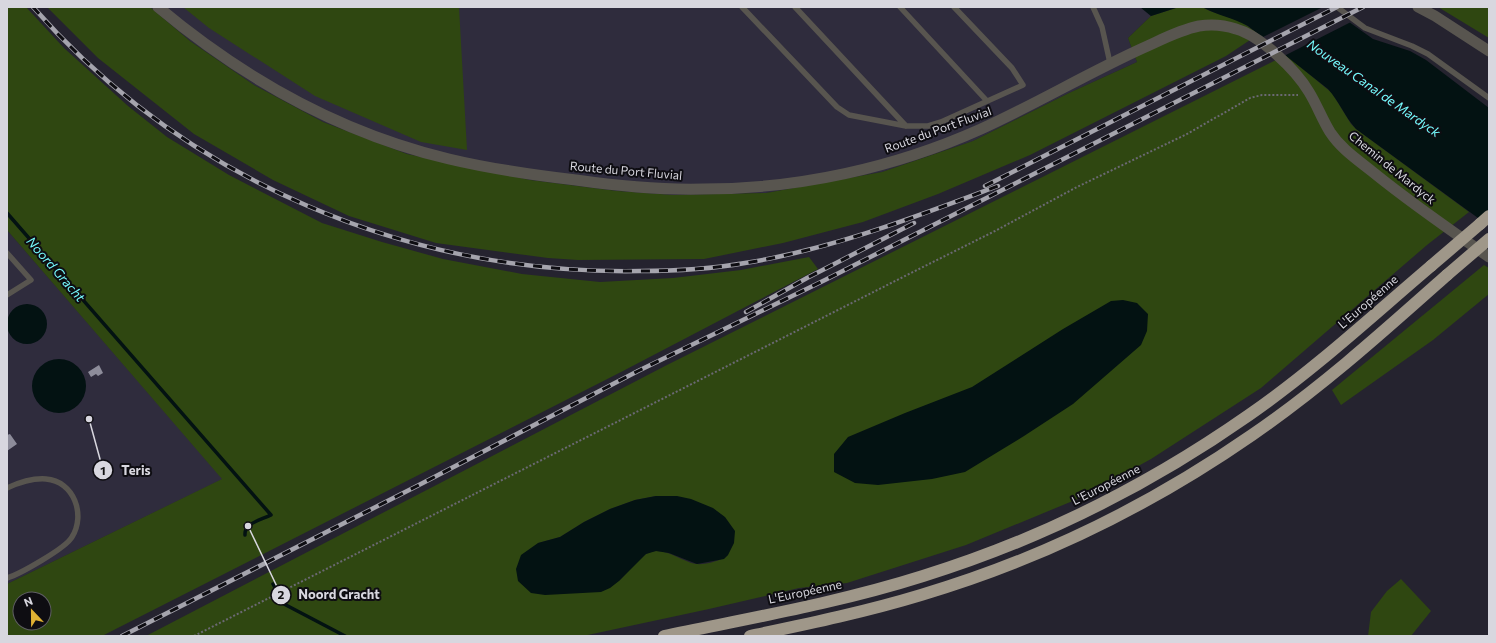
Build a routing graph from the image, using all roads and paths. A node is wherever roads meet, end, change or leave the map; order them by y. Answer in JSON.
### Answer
{"nodes":[{"id":1,"x":158,"y":7,"type":"edge"},
{"id":2,"x":742,"y":7,"type":"edge"},
{"id":3,"x":795,"y":7,"type":"edge"},
{"id":4,"x":900,"y":7,"type":"edge"},
{"id":5,"x":954,"y":7,"type":"edge"},
{"id":6,"x":1093,"y":7,"type":"edge"},
{"id":7,"x":1337,"y":7,"type":"edge"},
{"id":8,"x":1418,"y":7,"type":"edge"},
{"id":9,"x":1489,"y":51,"type":"edge"},
{"id":10,"x":1110,"y":63,"type":"junction"},
{"id":11,"x":1311,"y":95,"type":"junction"},
{"id":12,"x":1489,"y":98,"type":"edge"},
{"id":13,"x":987,"y":101,"type":"junction"},
{"id":14,"x":906,"y":126,"type":"junction"},
{"id":15,"x":1489,"y":216,"type":"edge"},
{"id":16,"x":1489,"y":239,"type":"edge"},
{"id":17,"x":7,"y":253,"type":"edge"},
{"id":18,"x":1489,"y":258,"type":"edge"},
{"id":19,"x":7,"y":295,"type":"edge"},
{"id":20,"x":7,"y":488,"type":"edge"},
{"id":21,"x":7,"y":578,"type":"edge"},
{"id":22,"x":194,"y":636,"type":"edge"},
{"id":23,"x":664,"y":636,"type":"edge"},
{"id":24,"x":750,"y":636,"type":"edge"}],
"edges":[{"from":1,"to":10,"type":"street","name":"Route du Port Fluvial"},
{"from":2,"to":14,"type":"lane"},
{"from":3,"to":14,"type":"lane"},
{"from":4,"to":13,"type":"lane"},
{"from":5,"to":13,"type":"lane"},
{"from":6,"to":10,"type":"lane"},
{"from":7,"to":12,"type":"lane"},
{"from":8,"to":9,"type":"street"},
{"from":10,"to":11,"type":"street","name":"Chemin de Mardyck"},
{"from":11,"to":18,"type":"street","name":"Chemin de Mardyck"},
{"from":11,"to":22,"type":"path"},
{"from":13,"to":14,"type":"lane"},
{"from":15,"to":23,"type":"highway","name":"L'Européenne","bridge":true},
{"from":16,"to":24,"type":"highway","bridge":true},
{"from":17,"to":19,"type":"lane"},
{"from":20,"to":21,"type":"lane"}]}
